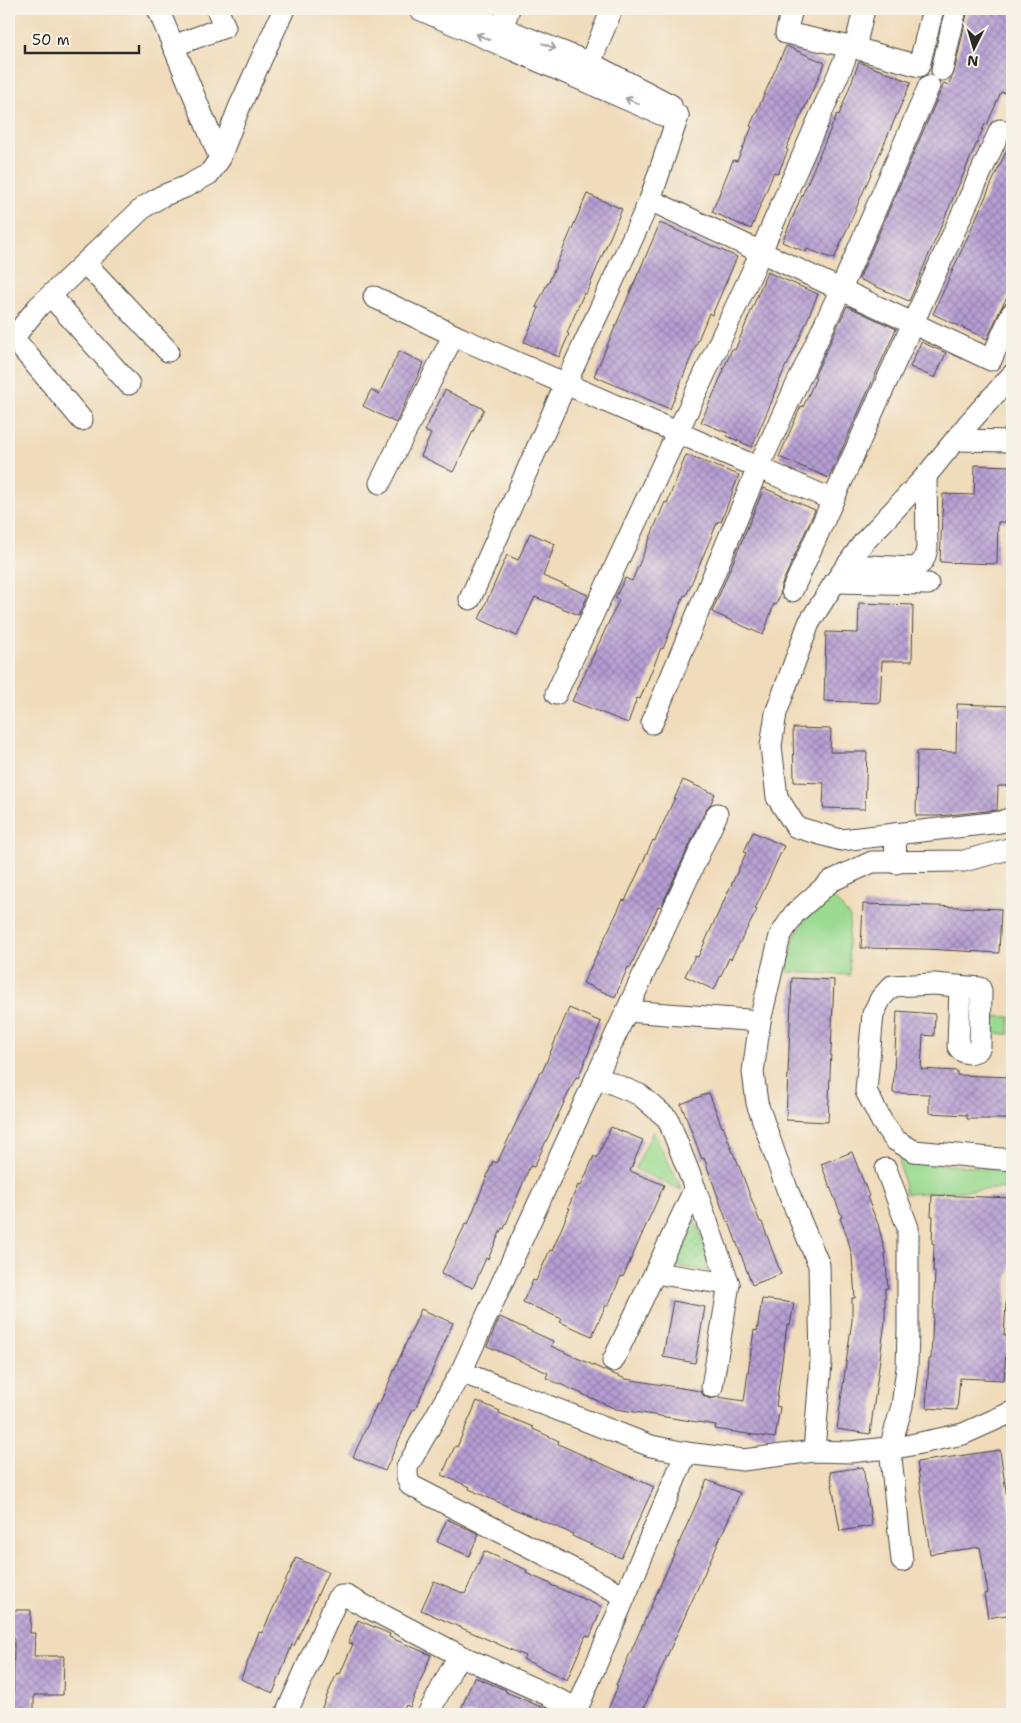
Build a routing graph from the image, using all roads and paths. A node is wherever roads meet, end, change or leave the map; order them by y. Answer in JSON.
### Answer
{"nodes":[{"id":1,"x":158,"y":9,"type":"edge"},
{"id":2,"x":217,"y":9,"type":"edge"},
{"id":3,"x":284,"y":9,"type":"edge"},
{"id":4,"x":419,"y":9,"type":"edge"},
{"id":5,"x":455,"y":9,"type":"edge"},
{"id":6,"x":612,"y":9,"type":"edge"},
{"id":7,"x":792,"y":9,"type":"edge"},
{"id":8,"x":864,"y":9,"type":"edge"},
{"id":9,"x":933,"y":9,"type":"edge"},
{"id":10,"x":956,"y":9,"type":"edge"},
{"id":11,"x":506,"y":18,"type":"edge"},
{"id":12,"x":173,"y":46,"type":"junction"},
{"id":13,"x":850,"y":54,"type":"junction"},
{"id":14,"x":590,"y":63,"type":"junction"},
{"id":15,"x":678,"y":116,"type":"junction"},
{"id":16,"x":1000,"y":130,"type":"dead end"},
{"id":17,"x":220,"y":158,"type":"junction"},
{"id":18,"x":650,"y":200,"type":"junction"},
{"id":19,"x":762,"y":252,"type":"junction"},
{"id":20,"x":86,"y":263,"type":"junction"},
{"id":21,"x":841,"y":289,"type":"junction"},
{"id":22,"x":51,"y":296,"type":"junction"},
{"id":23,"x":374,"y":297,"type":"dead end"},
{"id":24,"x":1012,"y":313,"type":"edge"},
{"id":25,"x":913,"y":322,"type":"junction"},
{"id":26,"x":9,"y":332,"type":"edge"},
{"id":27,"x":460,"y":338,"type":"junction"},
{"id":28,"x":168,"y":351,"type":"dead end"},
{"id":29,"x":1012,"y":375,"type":"edge"},
{"id":30,"x":566,"y":383,"type":"junction"},
{"id":31,"x":129,"y":384,"type":"dead end"},
{"id":32,"x":82,"y":420,"type":"dead end"},
{"id":33,"x":1012,"y":427,"type":"edge"},
{"id":34,"x":962,"y":432,"type":"junction"},
{"id":35,"x":678,"y":433,"type":"junction"},
{"id":36,"x":1012,"y":441,"type":"edge"},
{"id":37,"x":758,"y":468,"type":"junction"},
{"id":38,"x":926,"y":476,"type":"junction"},
{"id":39,"x":380,"y":483,"type":"dead end"},
{"id":40,"x":833,"y":500,"type":"junction"},
{"id":41,"x":849,"y":565,"type":"junction"},
{"id":42,"x":835,"y":582,"type":"junction"},
{"id":43,"x":928,"y":584,"type":"dead end"},
{"id":44,"x":792,"y":590,"type":"dead end"},
{"id":45,"x":470,"y":599,"type":"dead end"},
{"id":46,"x":556,"y":694,"type":"dead end"},
{"id":47,"x":652,"y":723,"type":"dead end"},
{"id":48,"x":717,"y":814,"type":"dead end"},
{"id":49,"x":1012,"y":818,"type":"edge"},
{"id":50,"x":896,"y":834,"type":"junction"},
{"id":51,"x":871,"y":837,"type":"junction"},
{"id":52,"x":1012,"y":848,"type":"edge"},
{"id":53,"x":872,"y":862,"type":"junction"},
{"id":54,"x":896,"y":863,"type":"junction"},
{"id":55,"x":960,"y":987,"type":"dead end"},
{"id":56,"x":627,"y":1011,"type":"junction"},
{"id":57,"x":760,"y":1021,"type":"junction"},
{"id":58,"x":597,"y":1077,"type":"junction"},
{"id":59,"x":1012,"y":1160,"type":"edge"},
{"id":60,"x":886,"y":1169,"type":"dead end"},
{"id":61,"x":696,"y":1188,"type":"junction"},
{"id":62,"x":655,"y":1272,"type":"junction"},
{"id":63,"x":729,"y":1284,"type":"junction"},
{"id":64,"x":613,"y":1360,"type":"dead end"},
{"id":65,"x":461,"y":1372,"type":"junction"},
{"id":66,"x":712,"y":1388,"type":"dead end"},
{"id":67,"x":1012,"y":1412,"type":"edge"},
{"id":68,"x":890,"y":1448,"type":"junction"},
{"id":69,"x":814,"y":1451,"type":"junction"},
{"id":70,"x":686,"y":1453,"type":"junction"},
{"id":71,"x":902,"y":1561,"type":"dead end"},
{"id":72,"x":625,"y":1596,"type":"junction"},
{"id":73,"x":460,"y":1655,"type":"junction"},
{"id":74,"x":576,"y":1711,"type":"edge"},
{"id":75,"x":286,"y":1714,"type":"edge"},
{"id":76,"x":428,"y":1714,"type":"edge"}],
"edges":[{"from":1,"to":12,"type":"street"},
{"from":2,"to":12,"type":"street"},
{"from":3,"to":17,"type":"street"},
{"from":15,"to":4,"type":"street","one_way":true},
{"from":5,"to":11,"type":"street"},
{"from":6,"to":14,"type":"street"},
{"from":7,"to":13,"type":"street"},
{"from":8,"to":13,"type":"street"},
{"from":9,"to":13,"type":"street"},
{"from":10,"to":21,"type":"street"},
{"from":11,"to":14,"type":"street","one_way":true},
{"from":12,"to":17,"type":"street"},
{"from":13,"to":19,"type":"street"},
{"from":14,"to":15,"type":"street"},
{"from":15,"to":18,"type":"street"},
{"from":16,"to":25,"type":"street"},
{"from":17,"to":20,"type":"street"},
{"from":18,"to":19,"type":"street"},
{"from":18,"to":30,"type":"street"},
{"from":19,"to":21,"type":"street"},
{"from":19,"to":35,"type":"street"},
{"from":20,"to":22,"type":"street"},
{"from":20,"to":28,"type":"street"},
{"from":21,"to":25,"type":"street"},
{"from":21,"to":37,"type":"street"},
{"from":22,"to":26,"type":"street"},
{"from":22,"to":31,"type":"street"},
{"from":23,"to":27,"type":"street"},
{"from":24,"to":25,"type":"street"},
{"from":25,"to":40,"type":"street"},
{"from":26,"to":32,"type":"street"},
{"from":27,"to":30,"type":"street"},
{"from":27,"to":39,"type":"street"},
{"from":29,"to":34,"type":"street"},
{"from":30,"to":35,"type":"street"},
{"from":30,"to":45,"type":"street"},
{"from":33,"to":34,"type":"street"},
{"from":34,"to":36,"type":"street"},
{"from":34,"to":38,"type":"street"},
{"from":35,"to":37,"type":"street"},
{"from":35,"to":46,"type":"street"},
{"from":37,"to":40,"type":"street"},
{"from":37,"to":47,"type":"street"},
{"from":38,"to":41,"type":"street"},
{"from":38,"to":41,"type":"street"},
{"from":40,"to":44,"type":"street"},
{"from":41,"to":42,"type":"street"},
{"from":42,"to":43,"type":"street"},
{"from":42,"to":51,"type":"street"},
{"from":48,"to":56,"type":"street"},
{"from":49,"to":50,"type":"street"},
{"from":50,"to":51,"type":"street"},
{"from":50,"to":54,"type":"street"},
{"from":51,"to":53,"type":"street"},
{"from":52,"to":54,"type":"street"},
{"from":53,"to":54,"type":"street"},
{"from":53,"to":57,"type":"street"},
{"from":55,"to":59,"type":"street"},
{"from":56,"to":57,"type":"street"},
{"from":56,"to":58,"type":"street"},
{"from":57,"to":69,"type":"street"},
{"from":58,"to":61,"type":"street"},
{"from":58,"to":65,"type":"street"},
{"from":60,"to":68,"type":"street"},
{"from":61,"to":62,"type":"street"},
{"from":61,"to":63,"type":"street"},
{"from":62,"to":63,"type":"street"},
{"from":62,"to":64,"type":"street"},
{"from":63,"to":66,"type":"street"},
{"from":65,"to":70,"type":"street"},
{"from":65,"to":72,"type":"street"},
{"from":67,"to":68,"type":"street"},
{"from":68,"to":69,"type":"street"},
{"from":68,"to":71,"type":"street"},
{"from":69,"to":70,"type":"street"},
{"from":70,"to":72,"type":"street"},
{"from":72,"to":74,"type":"street"},
{"from":73,"to":74,"type":"street"},
{"from":73,"to":75,"type":"street"},
{"from":73,"to":76,"type":"street"}]}
